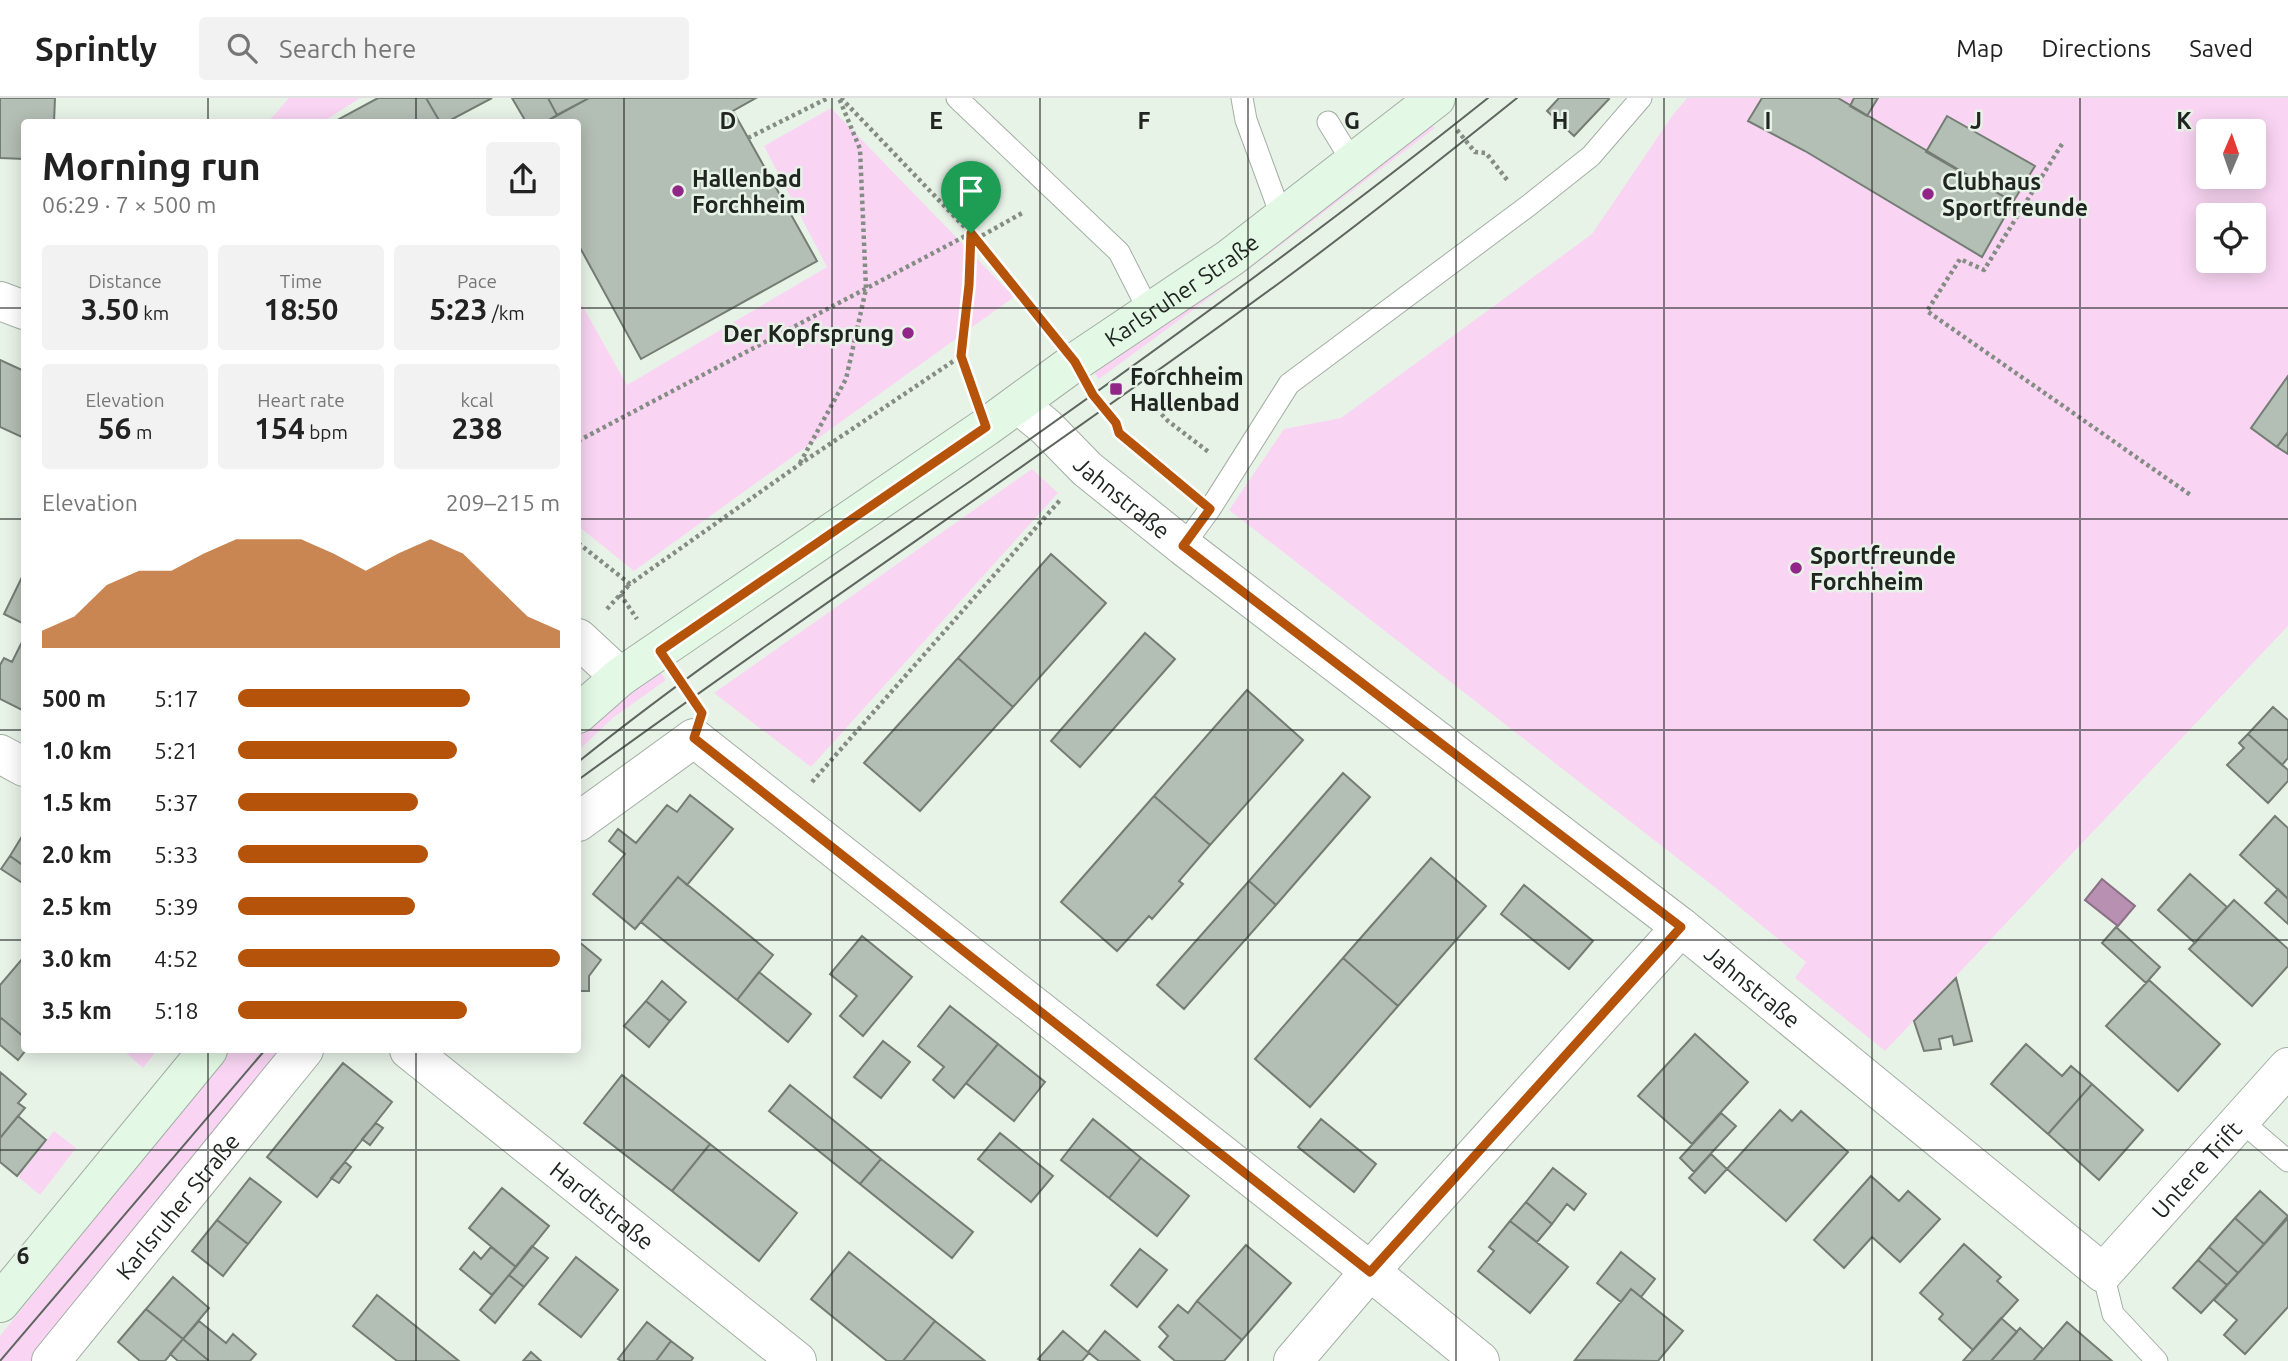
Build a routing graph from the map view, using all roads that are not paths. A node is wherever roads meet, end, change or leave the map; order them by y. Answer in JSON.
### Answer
{"nodes":[{"id":1,"x":957,"y":98,"type":"edge"},
{"id":2,"x":1242,"y":98,"type":"edge"},
{"id":3,"x":1641,"y":98,"type":"edge"},
{"id":4,"x":1434,"y":100,"type":"edge"},
{"id":5,"x":1328,"y":122,"type":"dead end"},
{"id":6,"x":1353,"y":163,"type":"junction"},
{"id":7,"x":1282,"y":218,"type":"junction"},
{"id":8,"x":0,"y":301,"type":"edge"},
{"id":9,"x":21,"y":309,"type":"edge"},
{"id":10,"x":1150,"y":313,"type":"junction"},
{"id":11,"x":1018,"y":404,"type":"junction"},
{"id":12,"x":1183,"y":546,"type":"junction"},
{"id":13,"x":581,"y":641,"type":"edge"},
{"id":14,"x":620,"y":677,"type":"junction"},
{"id":15,"x":581,"y":711,"type":"edge"},
{"id":16,"x":0,"y":754,"type":"edge"},
{"id":17,"x":21,"y":765,"type":"edge"},
{"id":18,"x":581,"y":820,"type":"edge"},
{"id":19,"x":1681,"y":927,"type":"junction"},
{"id":20,"x":206,"y":1053,"type":"edge"},
{"id":21,"x":302,"y":1053,"type":"edge"},
{"id":22,"x":413,"y":1053,"type":"edge"},
{"id":23,"x":2288,"y":1067,"type":"edge"},
{"id":24,"x":2241,"y":1121,"type":"junction"},
{"id":25,"x":2288,"y":1161,"type":"edge"},
{"id":26,"x":1370,"y":1272,"type":"junction"},
{"id":27,"x":2103,"y":1273,"type":"junction"},
{"id":28,"x":0,"y":1303,"type":"edge"},
{"id":29,"x":51,"y":1361,"type":"edge"},
{"id":30,"x":797,"y":1361,"type":"edge"},
{"id":31,"x":1293,"y":1361,"type":"edge"},
{"id":32,"x":1480,"y":1361,"type":"edge"},
{"id":33,"x":2157,"y":1361,"type":"edge"}],
"edges":[{"from":1,"to":10,"type":"lane"},
{"from":2,"to":7,"type":"lane"},
{"from":3,"to":12,"type":"lane"},
{"from":4,"to":6,"type":"street","name":"Karlsruher Straße"},
{"from":5,"to":6,"type":"lane"},
{"from":6,"to":7,"type":"street","name":"Karlsruher Straße"},
{"from":7,"to":10,"type":"street","name":"Karlsruher Straße"},
{"from":8,"to":9,"type":"street"},
{"from":10,"to":11,"type":"street","name":"Karlsruher Straße"},
{"from":11,"to":12,"type":"street","name":"Jahnstraße"},
{"from":11,"to":14,"type":"street","name":"Karlsruher Straße"},
{"from":12,"to":19,"type":"street","name":"Jahnstraße"},
{"from":13,"to":14,"type":"street"},
{"from":14,"to":15,"type":"street","name":"Karlsruher Straße"},
{"from":16,"to":17,"type":"street"},
{"from":18,"to":26,"type":"street"},
{"from":19,"to":26,"type":"street"},
{"from":19,"to":27,"type":"street","name":"Jahnstraße"},
{"from":20,"to":28,"type":"street"},
{"from":21,"to":29,"type":"street","name":"Karlsruher Straße"},
{"from":22,"to":30,"type":"street","name":"Hardtstraße"},
{"from":23,"to":24,"type":"street","name":"Untere Trift"},
{"from":24,"to":25,"type":"lane"},
{"from":24,"to":27,"type":"street","name":"Untere Trift"},
{"from":26,"to":31,"type":"street"},
{"from":26,"to":32,"type":"street"},
{"from":27,"to":33,"type":"lane"}]}
